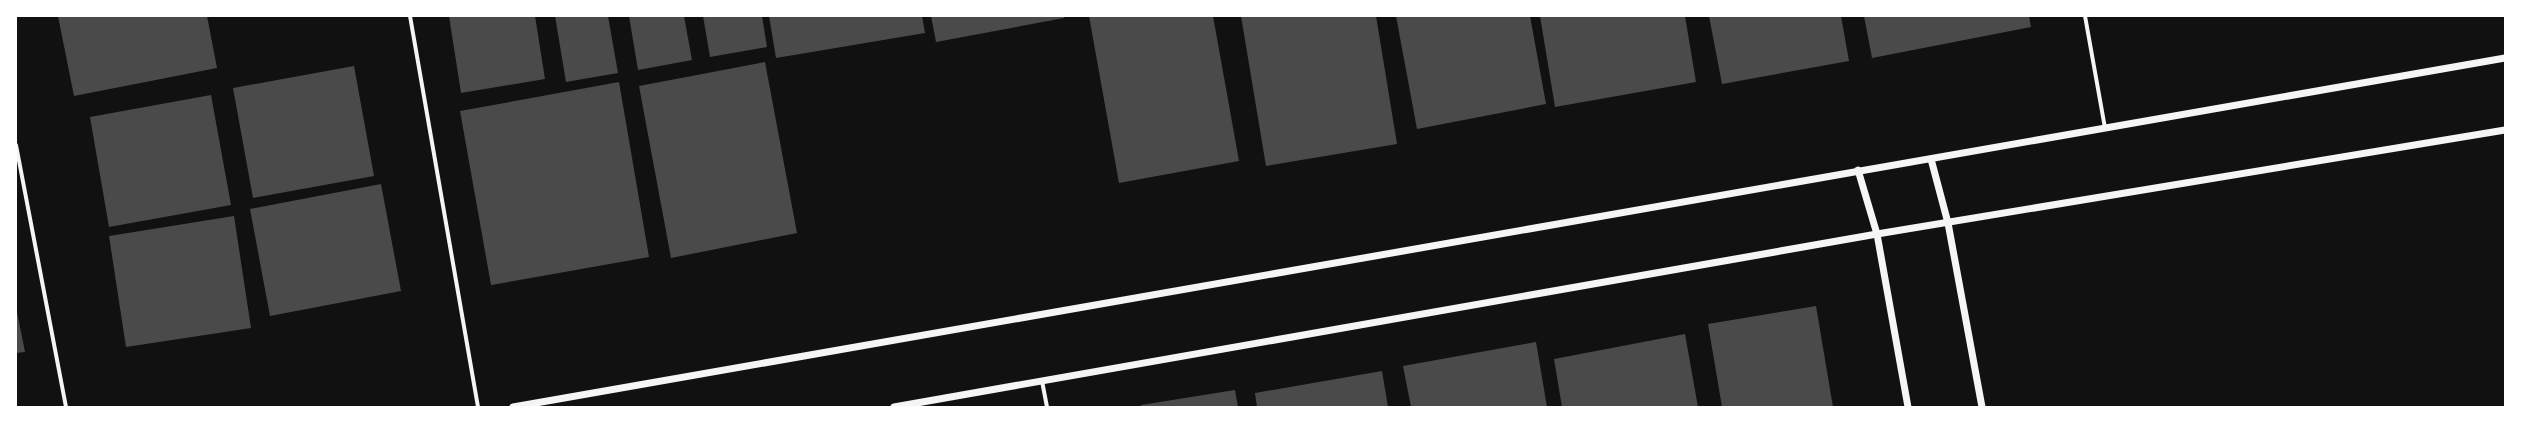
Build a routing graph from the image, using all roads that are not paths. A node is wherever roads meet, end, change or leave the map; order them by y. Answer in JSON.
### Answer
{"nodes":[{"id":1,"x":410,"y":16,"type":"edge"},
{"id":2,"x":2085,"y":16,"type":"edge"},
{"id":3,"x":2505,"y":58,"type":"edge"},
{"id":4,"x":2105,"y":128,"type":"junction"},
{"id":5,"x":2505,"y":130,"type":"edge"},
{"id":6,"x":16,"y":145,"type":"edge"},
{"id":7,"x":1931,"y":159,"type":"junction"},
{"id":8,"x":1858,"y":170,"type":"junction"},
{"id":9,"x":1948,"y":223,"type":"junction"},
{"id":10,"x":1877,"y":234,"type":"junction"},
{"id":11,"x":1042,"y":381,"type":"junction"},
{"id":12,"x":66,"y":407,"type":"edge"},
{"id":13,"x":478,"y":407,"type":"edge"},
{"id":14,"x":513,"y":407,"type":"edge"},
{"id":15,"x":894,"y":407,"type":"edge"},
{"id":16,"x":1047,"y":407,"type":"edge"},
{"id":17,"x":1908,"y":407,"type":"edge"},
{"id":18,"x":1982,"y":407,"type":"edge"}],
"edges":[{"from":1,"to":13,"type":"street"},
{"from":2,"to":4,"type":"street"},
{"from":3,"to":4,"type":"street"},
{"from":4,"to":7,"type":"street"},
{"from":5,"to":9,"type":"street"},
{"from":6,"to":12,"type":"street"},
{"from":7,"to":8,"type":"street"},
{"from":7,"to":9,"type":"street"},
{"from":8,"to":10,"type":"street"},
{"from":8,"to":14,"type":"street"},
{"from":9,"to":10,"type":"street"},
{"from":9,"to":18,"type":"street"},
{"from":10,"to":11,"type":"street"},
{"from":10,"to":17,"type":"street"},
{"from":11,"to":15,"type":"street"},
{"from":11,"to":16,"type":"street"}]}
